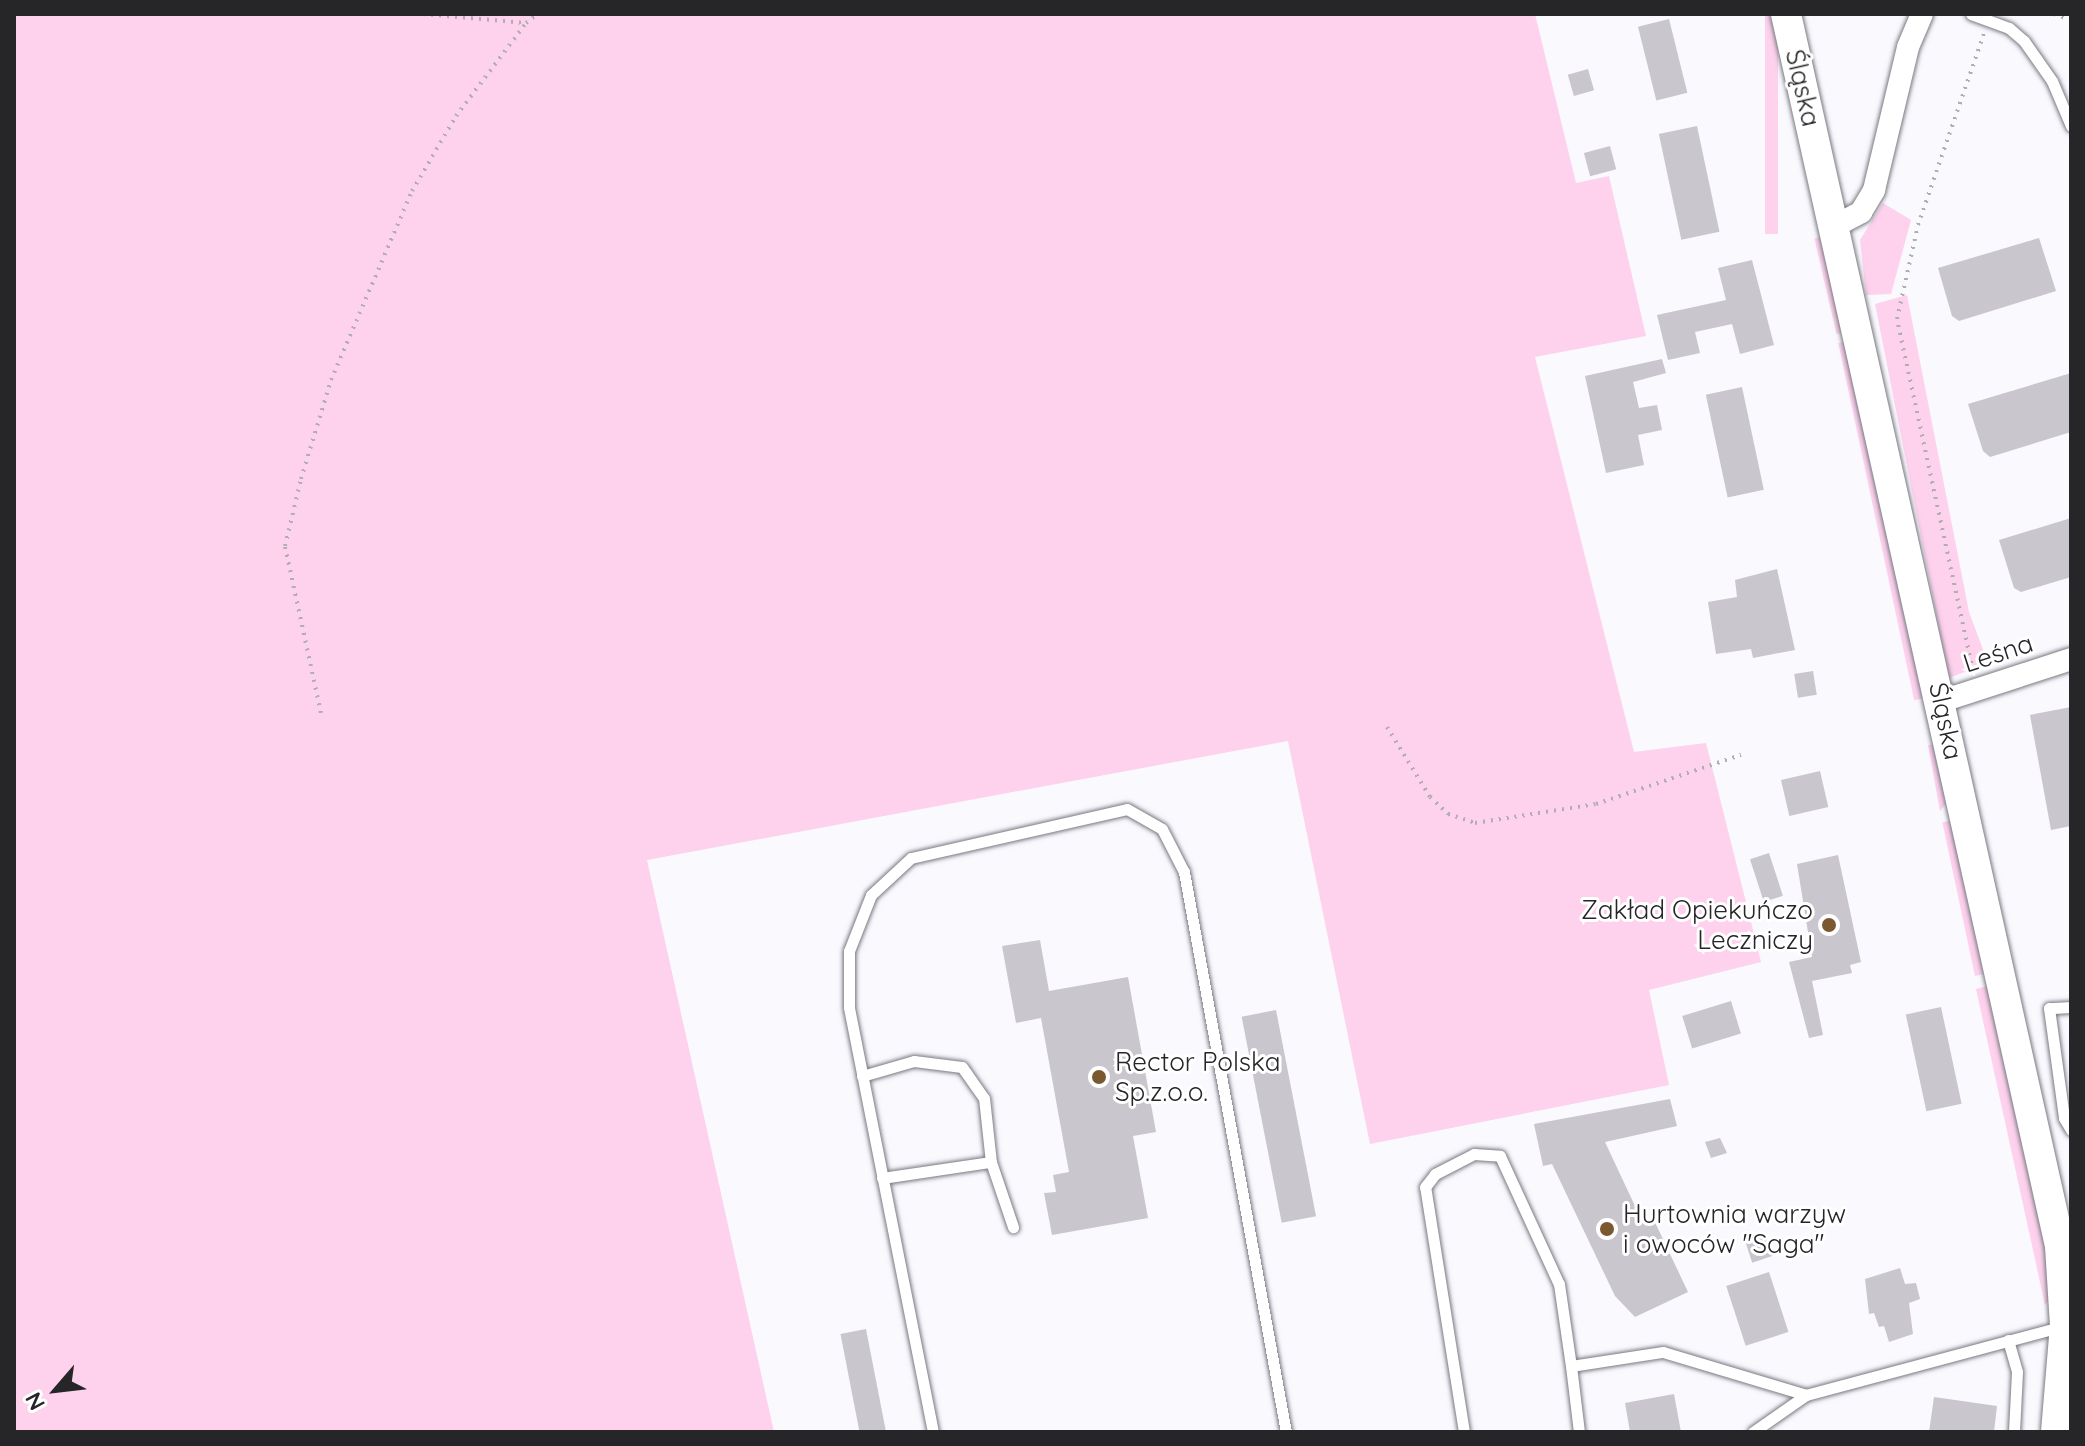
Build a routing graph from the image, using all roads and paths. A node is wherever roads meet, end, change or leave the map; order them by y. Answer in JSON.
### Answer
{"nodes":[{"id":1,"x":423,"y":14,"type":"edge"},
{"id":2,"x":537,"y":14,"type":"edge"},
{"id":3,"x":1786,"y":14,"type":"edge"},
{"id":4,"x":1922,"y":14,"type":"edge"},
{"id":5,"x":1971,"y":14,"type":"edge"},
{"id":6,"x":2054,"y":14,"type":"edge"},
{"id":7,"x":484,"y":17,"type":"edge"},
{"id":8,"x":1990,"y":20,"type":"junction"},
{"id":9,"x":2071,"y":20,"type":"edge"},
{"id":10,"x":526,"y":23,"type":"junction"},
{"id":11,"x":2071,"y":126,"type":"edge"},
{"id":12,"x":1835,"y":226,"type":"junction"},
{"id":13,"x":2071,"y":659,"type":"edge"},
{"id":14,"x":1975,"y":689,"type":"junction"},
{"id":15,"x":1942,"y":701,"type":"junction"},
{"id":16,"x":321,"y":713,"type":"dead end"},
{"id":17,"x":1387,"y":727,"type":"dead end"},
{"id":18,"x":1741,"y":755,"type":"dead end"},
{"id":19,"x":2071,"y":1007,"type":"edge"},
{"id":20,"x":862,"y":1076,"type":"junction"},
{"id":21,"x":2071,"y":1130,"type":"edge"},
{"id":22,"x":991,"y":1162,"type":"junction"},
{"id":23,"x":882,"y":1178,"type":"junction"},
{"id":24,"x":1013,"y":1227,"type":"dead end"},
{"id":25,"x":2067,"y":1333,"type":"edge"},
{"id":26,"x":2008,"y":1340,"type":"junction"},
{"id":27,"x":1571,"y":1366,"type":"junction"},
{"id":28,"x":1806,"y":1395,"type":"junction"},
{"id":29,"x":933,"y":1432,"type":"edge"},
{"id":30,"x":1286,"y":1432,"type":"edge"},
{"id":31,"x":1464,"y":1432,"type":"edge"},
{"id":32,"x":1579,"y":1432,"type":"edge"},
{"id":33,"x":1753,"y":1432,"type":"edge"},
{"id":34,"x":2014,"y":1432,"type":"edge"},
{"id":35,"x":2056,"y":1432,"type":"edge"}],
"edges":[{"from":1,"to":7,"type":"path"},
{"from":2,"to":10,"type":"path"},
{"from":3,"to":12,"type":"main road","name":"Śląska"},
{"from":4,"to":12,"type":"street"},
{"from":5,"to":8,"type":"lane"},
{"from":6,"to":9,"type":"path"},
{"from":7,"to":10,"type":"path"},
{"from":8,"to":11,"type":"lane"},
{"from":8,"to":14,"type":"path"},
{"from":10,"to":16,"type":"path"},
{"from":12,"to":15,"type":"main road","name":"Śląska"},
{"from":13,"to":14,"type":"street","name":"Leśna"},
{"from":14,"to":15,"type":"street","name":"Leśna"},
{"from":15,"to":25,"type":"main road","name":"Śląska"},
{"from":17,"to":18,"type":"path"},
{"from":19,"to":21,"type":"lane"},
{"from":20,"to":22,"type":"lane"},
{"from":20,"to":23,"type":"lane"},
{"from":20,"to":30,"type":"lane"},
{"from":22,"to":23,"type":"lane"},
{"from":22,"to":24,"type":"lane"},
{"from":23,"to":29,"type":"lane"},
{"from":25,"to":26,"type":"lane"},
{"from":25,"to":35,"type":"main road","name":"Śląska"},
{"from":26,"to":28,"type":"lane"},
{"from":26,"to":34,"type":"lane"},
{"from":27,"to":28,"type":"lane"},
{"from":27,"to":31,"type":"lane"},
{"from":27,"to":32,"type":"lane"},
{"from":28,"to":33,"type":"lane"}]}
